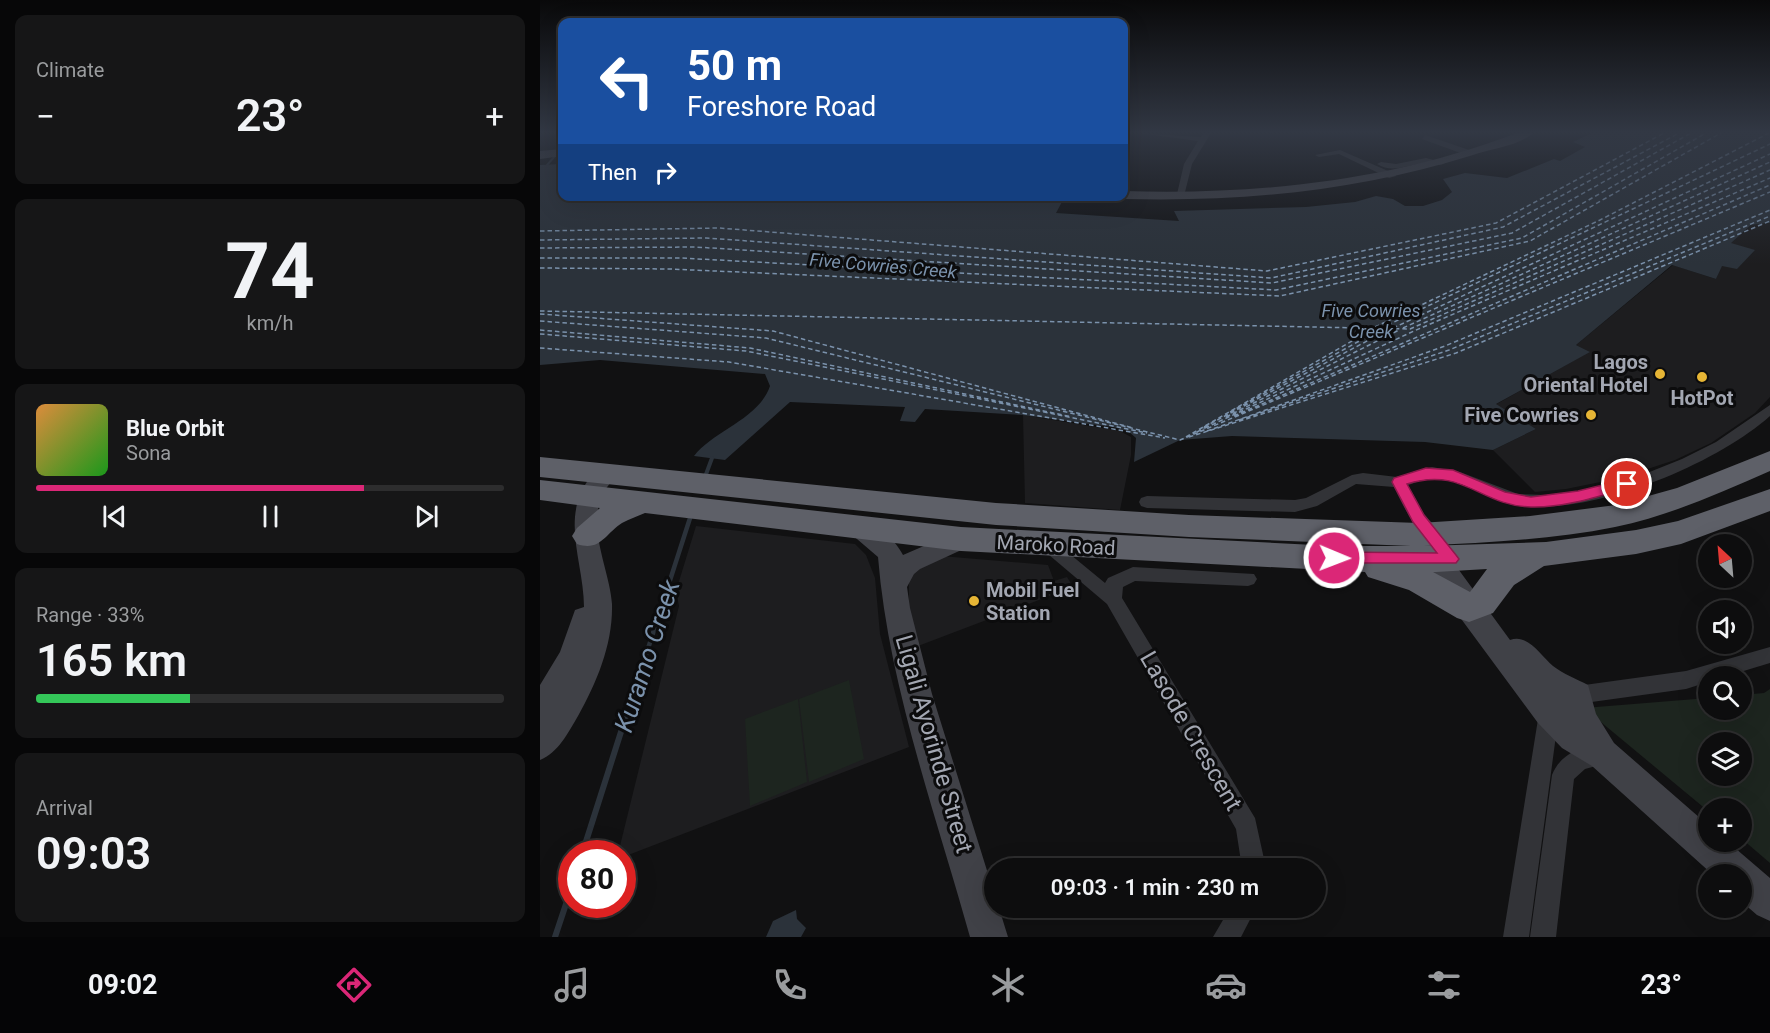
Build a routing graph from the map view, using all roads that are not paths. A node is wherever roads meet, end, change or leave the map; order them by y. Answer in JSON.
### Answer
{"nodes":[{"id":1,"x":1185,"y":177,"type":"edge"},
{"id":2,"x":1387,"y":177,"type":"edge"},
{"id":3,"x":1181,"y":194,"type":"junction"},
{"id":4,"x":1128,"y":195,"type":"edge"},
{"id":5,"x":1770,"y":409,"type":"edge"},
{"id":6,"x":1770,"y":460,"type":"edge"},
{"id":7,"x":540,"y":467,"type":"edge"},
{"id":8,"x":1399,"y":482,"type":"junction"},
{"id":9,"x":588,"y":483,"type":"junction"},
{"id":10,"x":540,"y":490,"type":"edge"},
{"id":11,"x":663,"y":496,"type":"junction"},
{"id":12,"x":1770,"y":500,"type":"edge"},
{"id":13,"x":750,"y":502,"type":"junction"},
{"id":14,"x":1147,"y":502,"type":"dead end"},
{"id":15,"x":859,"y":527,"type":"junction"},
{"id":16,"x":588,"y":536,"type":"junction"},
{"id":17,"x":961,"y":538,"type":"junction"},
{"id":18,"x":1432,"y":541,"type":"junction"},
{"id":19,"x":1048,"y":545,"type":"junction"},
{"id":20,"x":1546,"y":554,"type":"junction"},
{"id":21,"x":1334,"y":558,"type":"junction"},
{"id":22,"x":1248,"y":579,"type":"dead end"},
{"id":23,"x":895,"y":585,"type":"junction"},
{"id":24,"x":1113,"y":598,"type":"junction"},
{"id":25,"x":1475,"y":605,"type":"junction"},
{"id":26,"x":1770,"y":655,"type":"edge"},
{"id":27,"x":1577,"y":695,"type":"junction"},
{"id":28,"x":540,"y":713,"type":"edge"},
{"id":29,"x":1549,"y":713,"type":"junction"},
{"id":30,"x":540,"y":745,"type":"edge"},
{"id":31,"x":1603,"y":755,"type":"junction"},
{"id":32,"x":1252,"y":858,"type":"edge"},
{"id":33,"x":1727,"y":864,"type":"edge"},
{"id":34,"x":1752,"y":887,"type":"edge"},
{"id":35,"x":1770,"y":902,"type":"edge"},
{"id":36,"x":1238,"y":918,"type":"edge"},
{"id":37,"x":989,"y":937,"type":"edge"},
{"id":38,"x":1226,"y":937,"type":"edge"},
{"id":39,"x":1515,"y":937,"type":"edge"},
{"id":40,"x":1543,"y":937,"type":"edge"}],
"edges":[{"from":1,"to":3,"type":"street"},
{"from":2,"to":3,"type":"street"},
{"from":3,"to":4,"type":"street"},
{"from":5,"to":8,"type":"street"},
{"from":6,"to":18,"type":"highway"},
{"from":7,"to":9,"type":"highway"},
{"from":8,"to":14,"type":"street"},
{"from":8,"to":18,"type":"street"},
{"from":9,"to":10,"type":"highway"},
{"from":9,"to":11,"type":"highway"},
{"from":9,"to":11,"type":"highway"},
{"from":9,"to":16,"type":"street"},
{"from":9,"to":28,"type":"street"},
{"from":11,"to":13,"type":"highway","name":"Maroko Road"},
{"from":11,"to":16,"type":"highway"},
{"from":12,"to":20,"type":"highway"},
{"from":13,"to":15,"type":"highway","name":"Maroko Road"},
{"from":13,"to":18,"type":"highway","name":"Maroko Road"},
{"from":15,"to":17,"type":"highway","name":"Maroko Road"},
{"from":15,"to":23,"type":"street","name":"Ligali Ayorinde Street"},
{"from":16,"to":30,"type":"street"},
{"from":17,"to":19,"type":"highway","name":"Maroko Road"},
{"from":17,"to":23,"type":"street"},
{"from":18,"to":20,"type":"highway"},
{"from":18,"to":21,"type":"highway","name":"Maroko Road"},
{"from":18,"to":25,"type":"street"},
{"from":19,"to":21,"type":"highway","name":"Maroko Road"},
{"from":19,"to":24,"type":"street","name":"Lasode Crescent"},
{"from":20,"to":25,"type":"highway"},
{"from":21,"to":25,"type":"highway"},
{"from":22,"to":24,"type":"street"},
{"from":23,"to":37,"type":"street","name":"Ligali Ayorinde Street"},
{"from":24,"to":32,"type":"street","name":"Lasode Crescent"},
{"from":25,"to":27,"type":"street"},
{"from":25,"to":29,"type":"street"},
{"from":26,"to":27,"type":"street"},
{"from":27,"to":31,"type":"street"},
{"from":29,"to":31,"type":"street"},
{"from":29,"to":39,"type":"street"},
{"from":31,"to":33,"type":"street"},
{"from":31,"to":40,"type":"street"},
{"from":34,"to":35,"type":"street"},
{"from":36,"to":38,"type":"street"}]}
